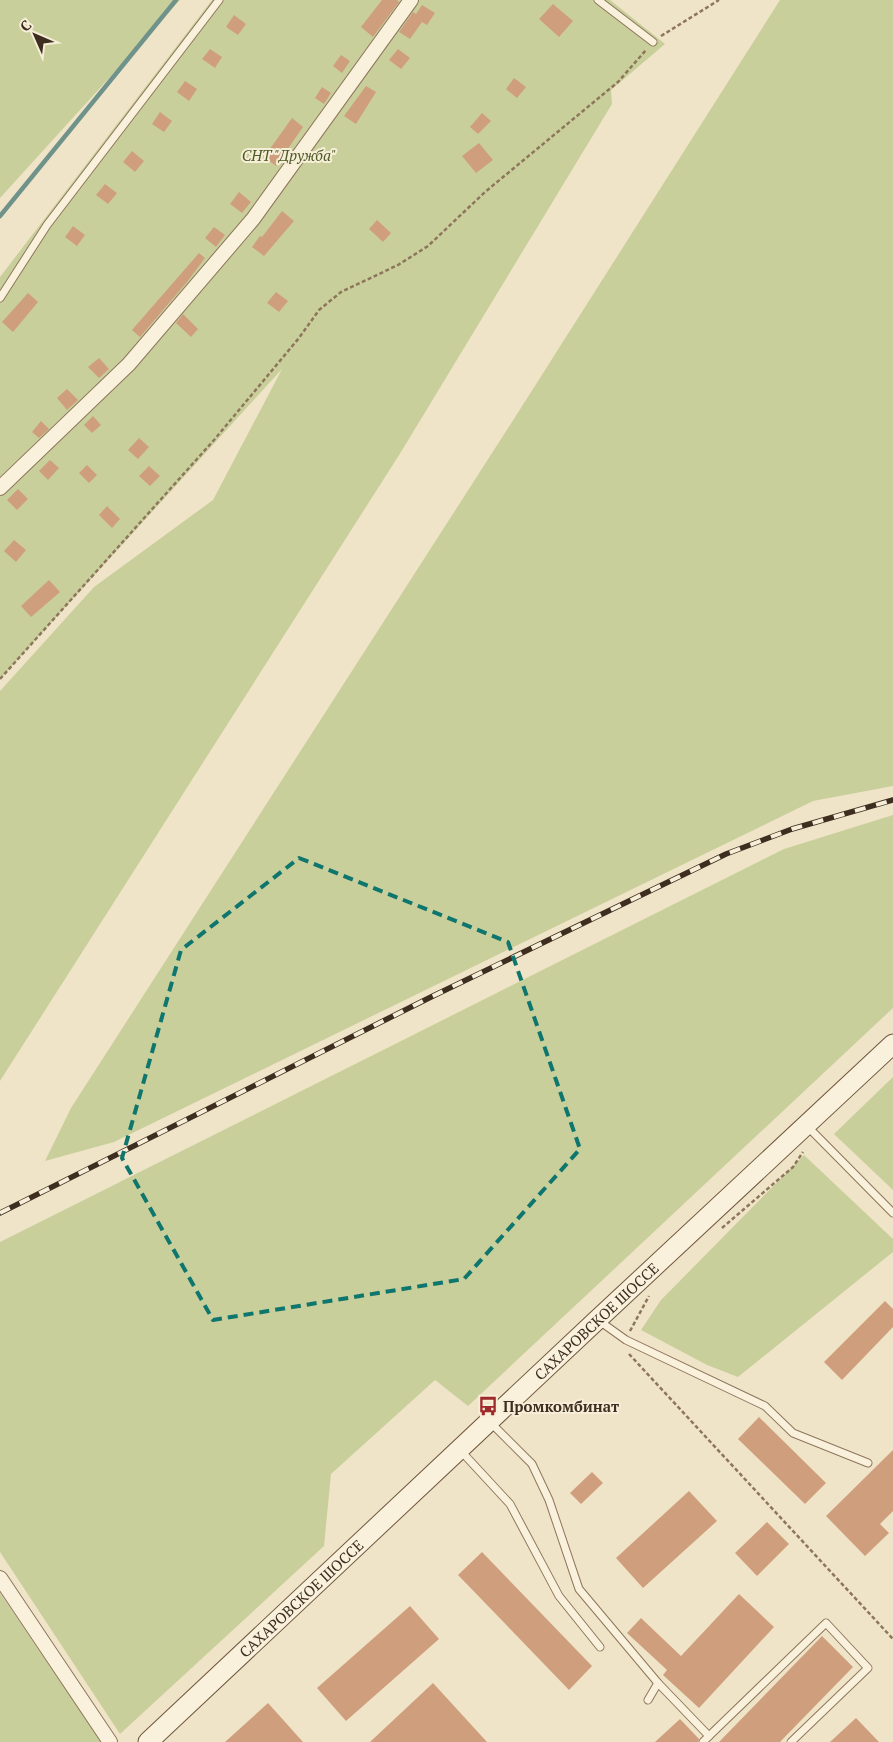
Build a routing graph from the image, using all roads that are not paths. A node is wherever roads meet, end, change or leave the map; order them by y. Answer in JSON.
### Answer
{"nodes":[{"id":1,"x":219,"y":0,"type":"edge"},
{"id":2,"x":411,"y":0,"type":"edge"},
{"id":3,"x":598,"y":0,"type":"edge"},
{"id":4,"x":653,"y":42,"type":"road end"},
{"id":5,"x":0,"y":298,"type":"edge"},
{"id":6,"x":0,"y":488,"type":"edge"},
{"id":7,"x":893,"y":1044,"type":"edge"},
{"id":8,"x":811,"y":1130,"type":"junction"},
{"id":9,"x":893,"y":1212,"type":"edge"},
{"id":10,"x":597,"y":1320,"type":"junction"},
{"id":11,"x":490,"y":1422,"type":"junction"},
{"id":12,"x":460,"y":1449,"type":"junction"},
{"id":13,"x":868,"y":1463,"type":"dead end"},
{"id":14,"x":0,"y":1578,"type":"edge"},
{"id":15,"x":600,"y":1647,"type":"dead end"},
{"id":16,"x":658,"y":1683,"type":"junction"},
{"id":17,"x":648,"y":1700,"type":"dead end"},
{"id":18,"x":709,"y":1736,"type":"junction"},
{"id":19,"x":110,"y":1742,"type":"edge"},
{"id":20,"x":148,"y":1742,"type":"edge"},
{"id":21,"x":703,"y":1742,"type":"edge"},
{"id":22,"x":791,"y":1742,"type":"edge"}],
"edges":[{"from":1,"to":5,"type":"lane"},
{"from":2,"to":6,"type":"street"},
{"from":3,"to":4,"type":"lane"},
{"from":7,"to":8,"type":"main road","name":"САХАРОВСКОЕ ШОССЕ"},
{"from":8,"to":9,"type":"lane"},
{"from":8,"to":10,"type":"main road","name":"САХАРОВСКОЕ ШОССЕ"},
{"from":10,"to":11,"type":"main road","name":"САХАРОВСКОЕ ШОССЕ"},
{"from":10,"to":13,"type":"lane"},
{"from":11,"to":12,"type":"main road","name":"САХАРОВСКОЕ ШОССЕ"},
{"from":11,"to":16,"type":"lane"},
{"from":12,"to":15,"type":"lane"},
{"from":12,"to":20,"type":"main road","name":"САХАРОВСКОЕ ШОССЕ"},
{"from":14,"to":19,"type":"street"},
{"from":16,"to":17,"type":"lane"},
{"from":16,"to":18,"type":"lane"},
{"from":18,"to":21,"type":"lane"},
{"from":18,"to":22,"type":"lane"}]}
